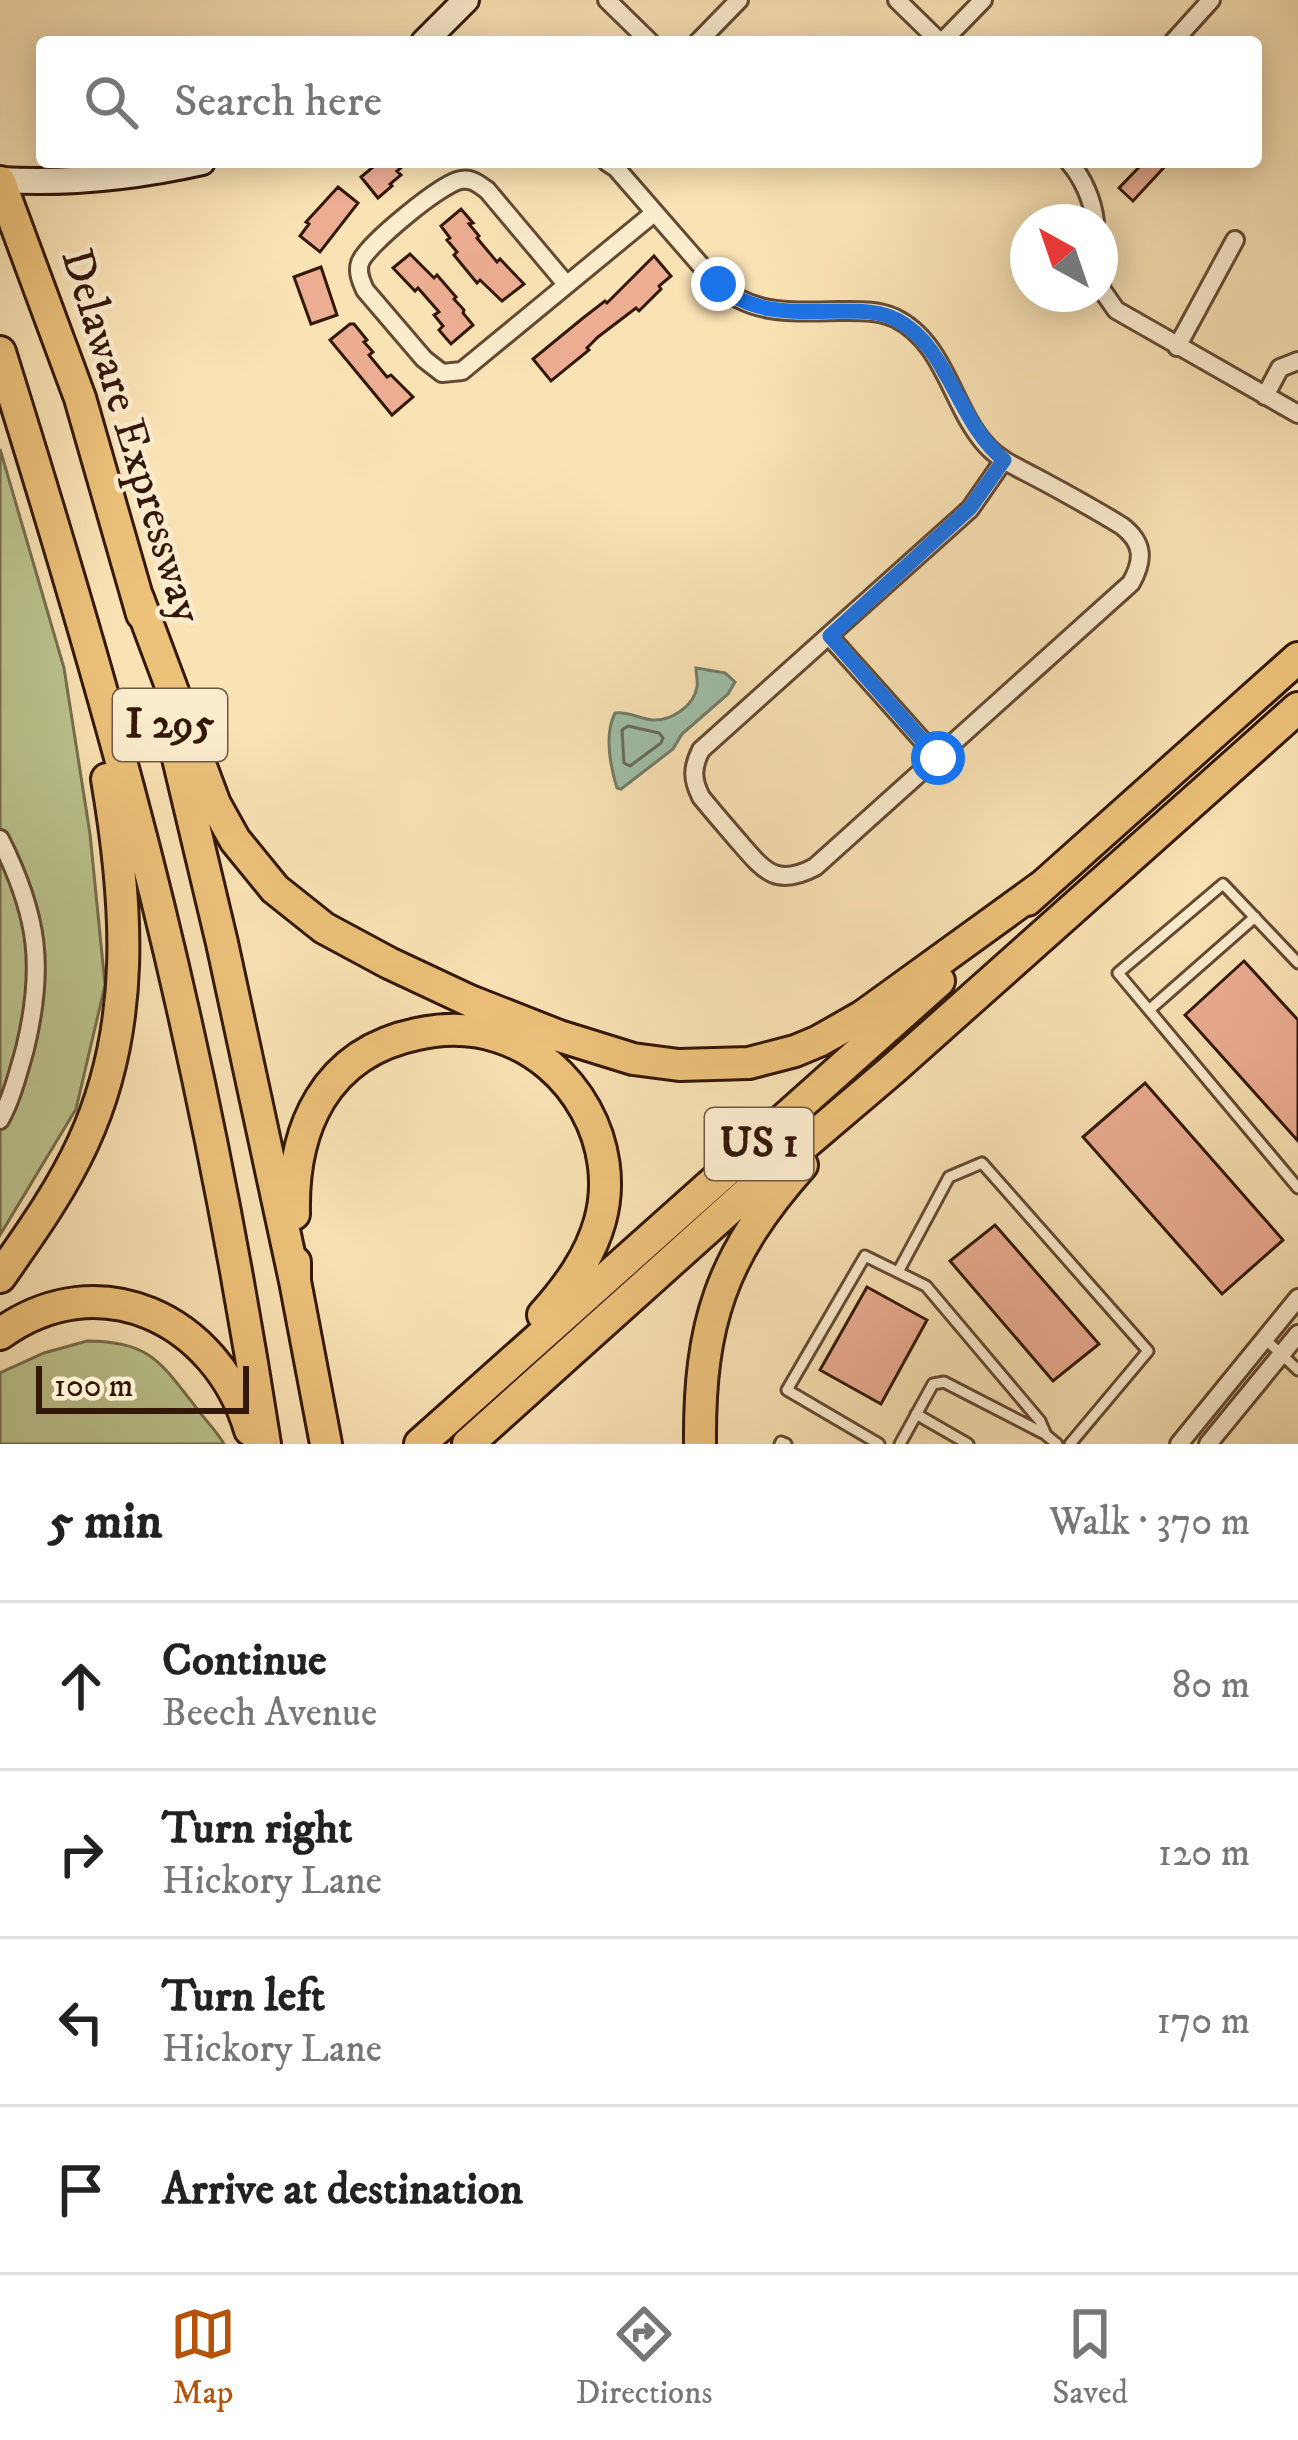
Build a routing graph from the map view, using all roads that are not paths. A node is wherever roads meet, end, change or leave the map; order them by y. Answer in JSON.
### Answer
{"nodes":[{"id":1,"x":466,"y":0,"type":"edge"},
{"id":2,"x":607,"y":0,"type":"edge"},
{"id":3,"x":740,"y":0,"type":"edge"},
{"id":4,"x":897,"y":0,"type":"edge"},
{"id":5,"x":983,"y":0,"type":"edge"},
{"id":6,"x":1211,"y":0,"type":"edge"},
{"id":7,"x":430,"y":36,"type":"edge"},
{"id":8,"x":644,"y":36,"type":"edge"},
{"id":9,"x":704,"y":36,"type":"edge"},
{"id":10,"x":935,"y":36,"type":"edge"},
{"id":11,"x":947,"y":36,"type":"edge"},
{"id":12,"x":1178,"y":36,"type":"edge"},
{"id":13,"x":170,"y":168,"type":"edge"},
{"id":14,"x":616,"y":168,"type":"edge"},
{"id":15,"x":1074,"y":168,"type":"edge"},
{"id":16,"x":0,"y":181,"type":"edge"},
{"id":17,"x":1092,"y":204,"type":"edge"},
{"id":18,"x":654,"y":213,"type":"junction"},
{"id":19,"x":1235,"y":240,"type":"dead end"},
{"id":20,"x":566,"y":284,"type":"junction"},
{"id":21,"x":1118,"y":311,"type":"edge"},
{"id":22,"x":1177,"y":347,"type":"junction"},
{"id":23,"x":0,"y":352,"type":"edge"},
{"id":24,"x":1298,"y":361,"type":"edge"},
{"id":25,"x":1264,"y":396,"type":"junction"},
{"id":26,"x":1298,"y":415,"type":"edge"},
{"id":27,"x":1004,"y":460,"type":"junction"},
{"id":28,"x":138,"y":598,"type":"junction"},
{"id":29,"x":79,"y":614,"type":"junction"},
{"id":30,"x":830,"y":636,"type":"junction"},
{"id":31,"x":1298,"y":658,"type":"edge"},
{"id":32,"x":1298,"y":708,"type":"edge"},
{"id":33,"x":938,"y":758,"type":"junction"},
{"id":34,"x":0,"y":839,"type":"edge"},
{"id":35,"x":1041,"y":887,"type":"junction"},
{"id":36,"x":1255,"y":917,"type":"junction"},
{"id":37,"x":1298,"y":963,"type":"edge"},
{"id":38,"x":1149,"y":1010,"type":"junction"},
{"id":39,"x":892,"y":1069,"type":"junction"},
{"id":40,"x":0,"y":1120,"type":"edge"},
{"id":41,"x":1298,"y":1188,"type":"edge"},
{"id":42,"x":898,"y":1272,"type":"junction"},
{"id":43,"x":0,"y":1277,"type":"edge"},
{"id":44,"x":295,"y":1281,"type":"junction"},
{"id":45,"x":1298,"y":1298,"type":"edge"},
{"id":46,"x":0,"y":1334,"type":"edge"},
{"id":47,"x":1298,"y":1334,"type":"edge"},
{"id":48,"x":1265,"y":1339,"type":"junction"},
{"id":49,"x":1280,"y":1355,"type":"junction"},
{"id":50,"x":1298,"y":1370,"type":"edge"},
{"id":51,"x":472,"y":1395,"type":"junction"},
{"id":52,"x":916,"y":1414,"type":"junction"},
{"id":53,"x":1046,"y":1435,"type":"junction"},
{"id":54,"x":254,"y":1444,"type":"edge"},
{"id":55,"x":265,"y":1444,"type":"edge"},
{"id":56,"x":326,"y":1444,"type":"edge"},
{"id":57,"x":420,"y":1444,"type":"edge"},
{"id":58,"x":468,"y":1444,"type":"edge"},
{"id":59,"x":700,"y":1444,"type":"edge"},
{"id":60,"x":879,"y":1444,"type":"edge"},
{"id":61,"x":900,"y":1444,"type":"edge"},
{"id":62,"x":968,"y":1444,"type":"edge"},
{"id":63,"x":1057,"y":1444,"type":"edge"},
{"id":64,"x":1070,"y":1444,"type":"edge"},
{"id":65,"x":1179,"y":1444,"type":"edge"},
{"id":66,"x":1208,"y":1444,"type":"edge"}],
"edges":[{"from":1,"to":7,"type":"street"},
{"from":2,"to":8,"type":"street"},
{"from":3,"to":9,"type":"street"},
{"from":4,"to":10,"type":"street"},
{"from":5,"to":11,"type":"street"},
{"from":6,"to":12,"type":"street"},
{"from":13,"to":16,"type":"street"},
{"from":14,"to":18,"type":"street"},
{"from":15,"to":17,"type":"street"},
{"from":16,"to":28,"type":"highway","name":"Delaware Expressway","number":"I 295"},
{"from":18,"to":20,"type":"street"},
{"from":18,"to":27,"type":"street"},
{"from":19,"to":22,"type":"street"},
{"from":20,"to":20,"type":"street"},
{"from":21,"to":22,"type":"street"},
{"from":22,"to":25,"type":"street"},
{"from":23,"to":29,"type":"highway","number":"I 295"},
{"from":24,"to":25,"type":"street"},
{"from":25,"to":26,"type":"street"},
{"from":27,"to":30,"type":"street"},
{"from":27,"to":33,"type":"street"},
{"from":28,"to":35,"type":"highway"},
{"from":28,"to":44,"type":"highway","name":"Delaware Expressway","number":"I 295"},
{"from":29,"to":43,"type":"highway"},
{"from":29,"to":55,"type":"highway","number":"I 295"},
{"from":30,"to":33,"type":"street"},
{"from":30,"to":33,"type":"street"},
{"from":31,"to":35,"type":"highway","number":"US 1"},
{"from":32,"to":39,"type":"highway","number":"US 1"},
{"from":34,"to":40,"type":"street"},
{"from":35,"to":51,"type":"highway","number":"US 1"},
{"from":36,"to":37,"type":"lane"},
{"from":36,"to":38,"type":"lane"},
{"from":36,"to":38,"type":"lane"},
{"from":38,"to":41,"type":"lane"},
{"from":39,"to":58,"type":"highway","number":"US 1"},
{"from":39,"to":59,"type":"highway"},
{"from":42,"to":53,"type":"lane"},
{"from":42,"to":60,"type":"lane"},
{"from":42,"to":64,"type":"lane"},
{"from":44,"to":51,"type":"highway"},
{"from":44,"to":56,"type":"highway","number":"I 295"},
{"from":45,"to":48,"type":"street"},
{"from":46,"to":54,"type":"highway"},
{"from":47,"to":49,"type":"street"},
{"from":48,"to":49,"type":"lane"},
{"from":48,"to":65,"type":"street"},
{"from":49,"to":50,"type":"lane"},
{"from":49,"to":66,"type":"street"},
{"from":51,"to":57,"type":"highway","number":"US 1"},
{"from":52,"to":53,"type":"lane"},
{"from":52,"to":61,"type":"lane"},
{"from":52,"to":62,"type":"lane"},
{"from":53,"to":63,"type":"lane"}]}
